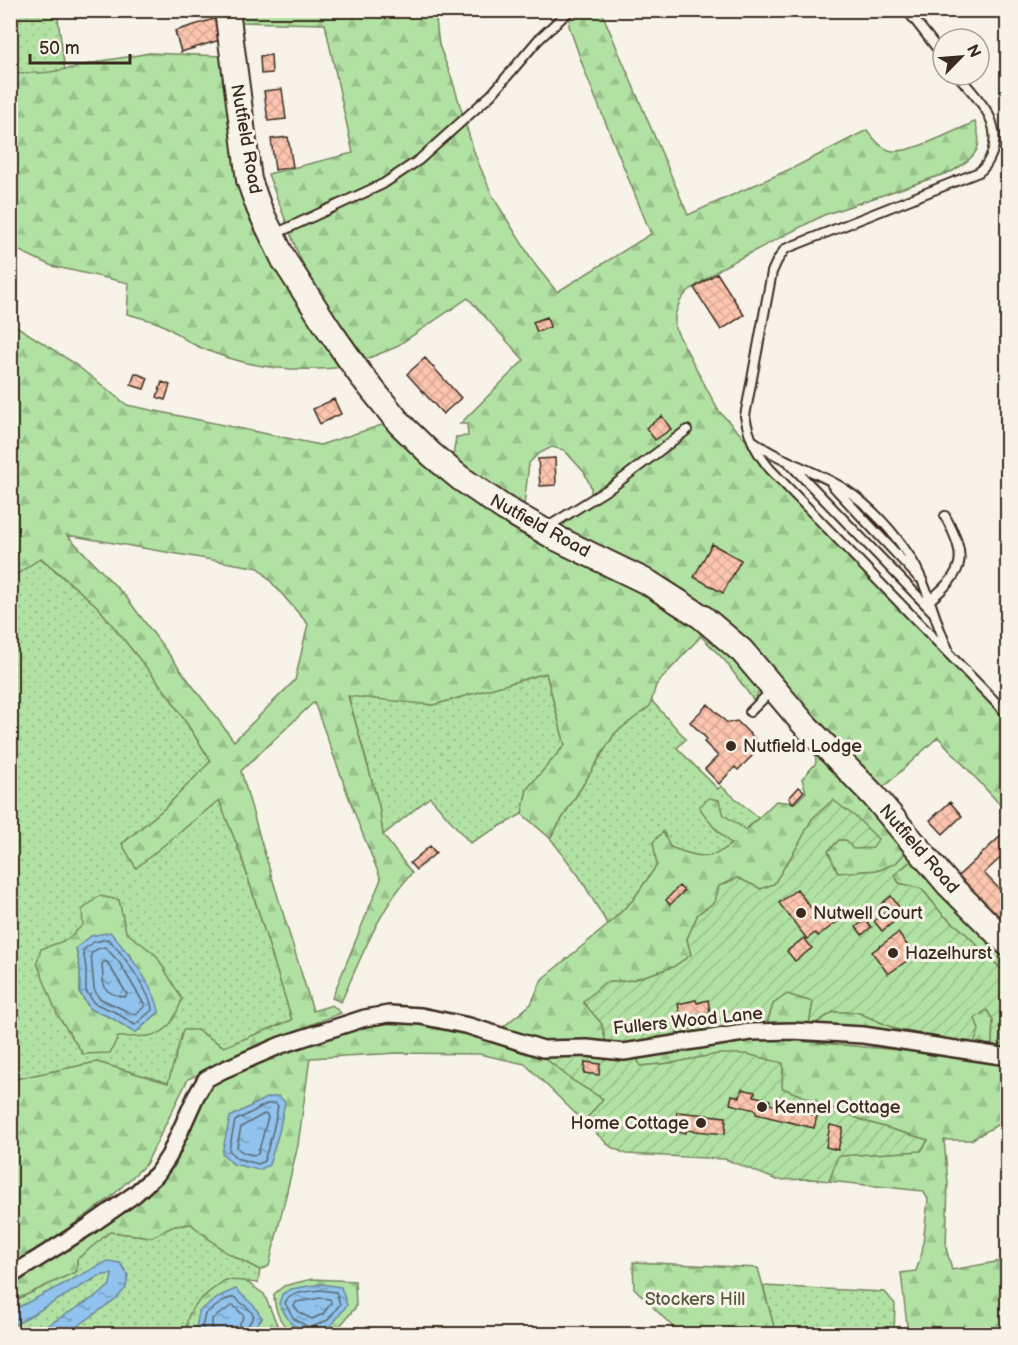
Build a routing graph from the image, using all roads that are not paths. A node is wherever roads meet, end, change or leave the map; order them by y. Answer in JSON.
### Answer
{"nodes":[{"id":1,"x":227,"y":10,"type":"edge"},
{"id":2,"x":570,"y":10,"type":"edge"},
{"id":3,"x":908,"y":10,"type":"edge"},
{"id":4,"x":931,"y":40,"type":"edge"},
{"id":5,"x":967,"y":87,"type":"edge"},
{"id":6,"x":271,"y":236,"type":"junction"},
{"id":7,"x":687,"y":430,"type":"dead end"},
{"id":8,"x":749,"y":437,"type":"junction"},
{"id":9,"x":787,"y":461,"type":"junction"},
{"id":10,"x":945,"y":516,"type":"dead end"},
{"id":11,"x":542,"y":530,"type":"junction"},
{"id":12,"x":930,"y":600,"type":"junction"},
{"id":13,"x":935,"y":614,"type":"junction"},
{"id":14,"x":952,"y":657,"type":"junction"},
{"id":15,"x":774,"y":688,"type":"junction"},
{"id":16,"x":750,"y":712,"type":"dead end"},
{"id":17,"x":1008,"y":715,"type":"edge"},
{"id":18,"x":1008,"y":944,"type":"edge"},
{"id":19,"x":1008,"y":1057,"type":"edge"},
{"id":20,"x":10,"y":1276,"type":"edge"}],
"edges":[{"from":1,"to":6,"type":"main road","name":"Nutfield Road"},
{"from":2,"to":6,"type":"lane"},
{"from":3,"to":4,"type":"lane"},
{"from":5,"to":8,"type":"lane"},
{"from":6,"to":11,"type":"main road","name":"Nutfield Road"},
{"from":7,"to":11,"type":"lane"},
{"from":8,"to":9,"type":"lane"},
{"from":8,"to":14,"type":"lane"},
{"from":9,"to":12,"type":"lane"},
{"from":9,"to":13,"type":"lane"},
{"from":10,"to":12,"type":"lane"},
{"from":11,"to":15,"type":"main road","name":"Nutfield Road"},
{"from":12,"to":13,"type":"lane"},
{"from":13,"to":14,"type":"lane"},
{"from":14,"to":17,"type":"lane"},
{"from":15,"to":16,"type":"lane"},
{"from":15,"to":18,"type":"main road","name":"Nutfield Road"},
{"from":19,"to":20,"type":"street","name":"Fullers Wood Lane"}]}
